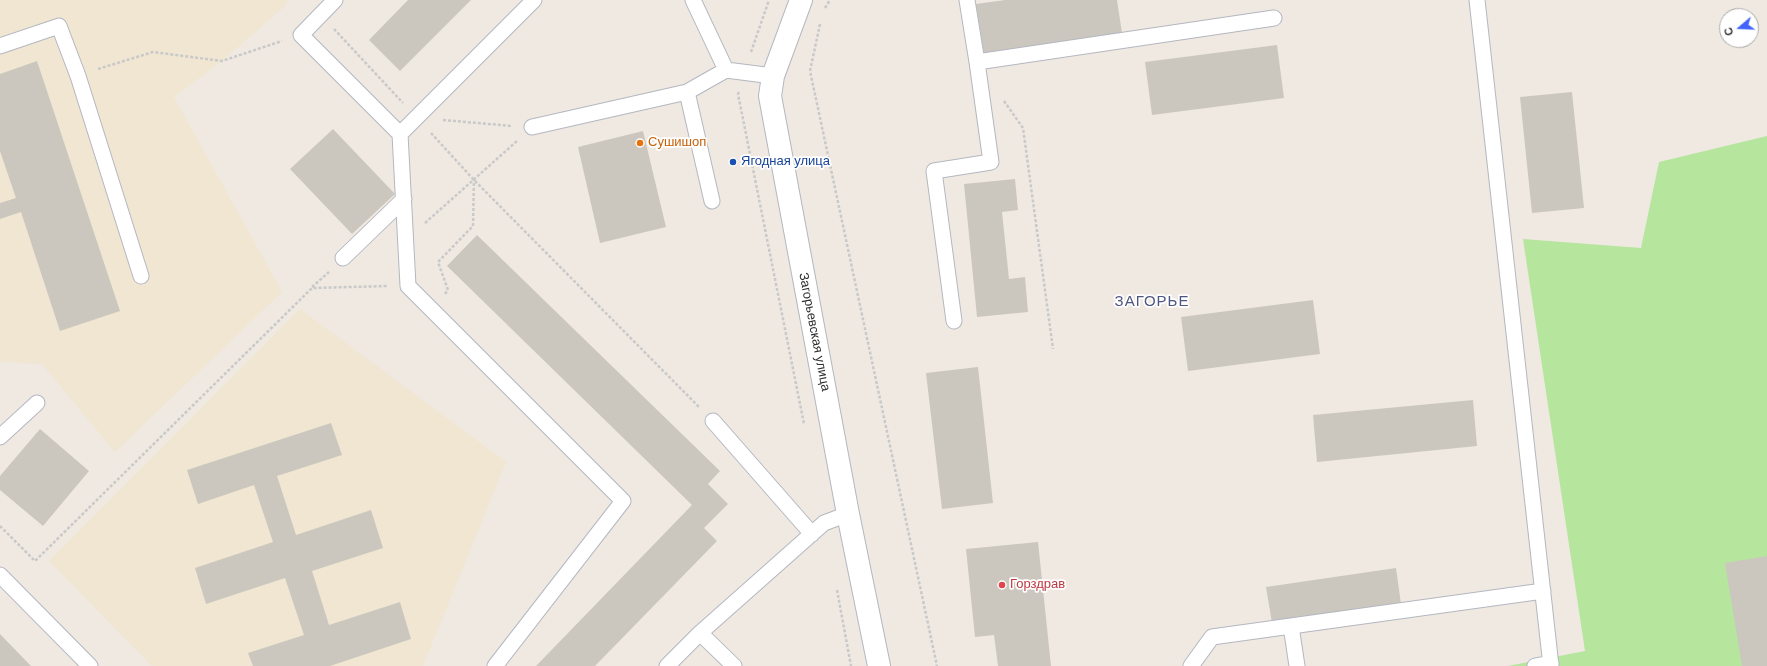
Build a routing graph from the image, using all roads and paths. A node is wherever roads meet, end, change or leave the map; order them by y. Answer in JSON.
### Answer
{"nodes":[{"id":1,"x":335,"y":0,"type":"edge"},
{"id":2,"x":534,"y":0,"type":"edge"},
{"id":3,"x":693,"y":0,"type":"edge"},
{"id":4,"x":801,"y":0,"type":"edge"},
{"id":5,"x":830,"y":0,"type":"edge"},
{"id":6,"x":967,"y":0,"type":"edge"},
{"id":7,"x":1477,"y":0,"type":"edge"},
{"id":8,"x":822,"y":13,"type":"dead end"},
{"id":9,"x":321,"y":15,"type":"junction"},
{"id":10,"x":1274,"y":18,"type":"dead end"},
{"id":11,"x":820,"y":20,"type":"dead end"},
{"id":12,"x":301,"y":35,"type":"junction"},
{"id":13,"x":0,"y":46,"type":"edge"},
{"id":14,"x":977,"y":62,"type":"junction"},
{"id":15,"x":726,"y":70,"type":"junction"},
{"id":16,"x":78,"y":76,"type":"junction"},
{"id":17,"x":773,"y":76,"type":"junction"},
{"id":18,"x":687,"y":92,"type":"junction"},
{"id":19,"x":1002,"y":98,"type":"dead end"},
{"id":20,"x":417,"y":117,"type":"junction"},
{"id":21,"x":532,"y":127,"type":"junction"},
{"id":22,"x":400,"y":134,"type":"junction"},
{"id":23,"x":474,"y":180,"type":"junction"},
{"id":24,"x":404,"y":199,"type":"junction"},
{"id":25,"x":712,"y":201,"type":"dead end"},
{"id":26,"x":406,"y":241,"type":"junction"},
{"id":27,"x":343,"y":258,"type":"dead end"},
{"id":28,"x":142,"y":276,"type":"dead end"},
{"id":29,"x":408,"y":286,"type":"junction"},
{"id":30,"x":430,"y":308,"type":"junction"},
{"id":31,"x":954,"y":321,"type":"dead end"},
{"id":32,"x":1053,"y":349,"type":"dead end"},
{"id":33,"x":37,"y":403,"type":"dead end"},
{"id":34,"x":713,"y":421,"type":"joint"},
{"id":35,"x":0,"y":436,"type":"edge"},
{"id":36,"x":848,"y":514,"type":"junction"},
{"id":37,"x":0,"y":526,"type":"edge"},
{"id":38,"x":812,"y":534,"type":"junction"},
{"id":39,"x":0,"y":575,"type":"edge"},
{"id":40,"x":1543,"y":591,"type":"junction"},
{"id":41,"x":1291,"y":626,"type":"junction"},
{"id":42,"x":700,"y":634,"type":"junction"},
{"id":43,"x":1551,"y":664,"type":"edge"},
{"id":44,"x":90,"y":666,"type":"edge"},
{"id":45,"x":494,"y":666,"type":"edge"},
{"id":46,"x":667,"y":666,"type":"edge"},
{"id":47,"x":734,"y":666,"type":"edge"},
{"id":48,"x":880,"y":666,"type":"edge"},
{"id":49,"x":937,"y":666,"type":"edge"},
{"id":50,"x":1191,"y":666,"type":"edge"},
{"id":51,"x":1297,"y":666,"type":"edge"},
{"id":52,"x":1535,"y":666,"type":"edge"}],
"edges":[{"from":1,"to":9,"type":"lane"},
{"from":2,"to":20,"type":"lane"},
{"from":3,"to":15,"type":"lane"},
{"from":4,"to":17,"type":"street","name":"Загорьевская улица"},
{"from":5,"to":8,"type":"path"},
{"from":6,"to":14,"type":"lane"},
{"from":7,"to":40,"type":"lane"},
{"from":9,"to":12,"type":"lane"},
{"from":9,"to":20,"type":"path"},
{"from":10,"to":14,"type":"lane"},
{"from":11,"to":49,"type":"path"},
{"from":12,"to":16,"type":"path"},
{"from":12,"to":22,"type":"lane"},
{"from":13,"to":16,"type":"lane"},
{"from":14,"to":31,"type":"lane"},
{"from":15,"to":17,"type":"lane"},
{"from":15,"to":18,"type":"lane"},
{"from":16,"to":28,"type":"lane"},
{"from":17,"to":36,"type":"street","name":"Загорьевская улица"},
{"from":18,"to":21,"type":"lane"},
{"from":18,"to":25,"type":"lane"},
{"from":19,"to":32,"type":"path"},
{"from":20,"to":21,"type":"path"},
{"from":20,"to":22,"type":"lane"},
{"from":20,"to":23,"type":"path"},
{"from":21,"to":23,"type":"path"},
{"from":22,"to":24,"type":"lane"},
{"from":23,"to":26,"type":"path"},
{"from":23,"to":30,"type":"path"},
{"from":23,"to":34,"type":"path"},
{"from":24,"to":26,"type":"lane"},
{"from":24,"to":27,"type":"lane"},
{"from":26,"to":29,"type":"lane"},
{"from":29,"to":30,"type":"lane"},
{"from":29,"to":37,"type":"path"},
{"from":30,"to":45,"type":"lane"},
{"from":33,"to":35,"type":"lane"},
{"from":34,"to":38,"type":"lane"},
{"from":36,"to":38,"type":"lane"},
{"from":36,"to":48,"type":"street","name":"Загорьевская улица"},
{"from":38,"to":42,"type":"lane"},
{"from":39,"to":44,"type":"lane"},
{"from":40,"to":41,"type":"lane"},
{"from":40,"to":43,"type":"lane"},
{"from":41,"to":50,"type":"lane"},
{"from":41,"to":51,"type":"lane"},
{"from":42,"to":46,"type":"lane"},
{"from":42,"to":47,"type":"lane"},
{"from":43,"to":52,"type":"lane"}]}
